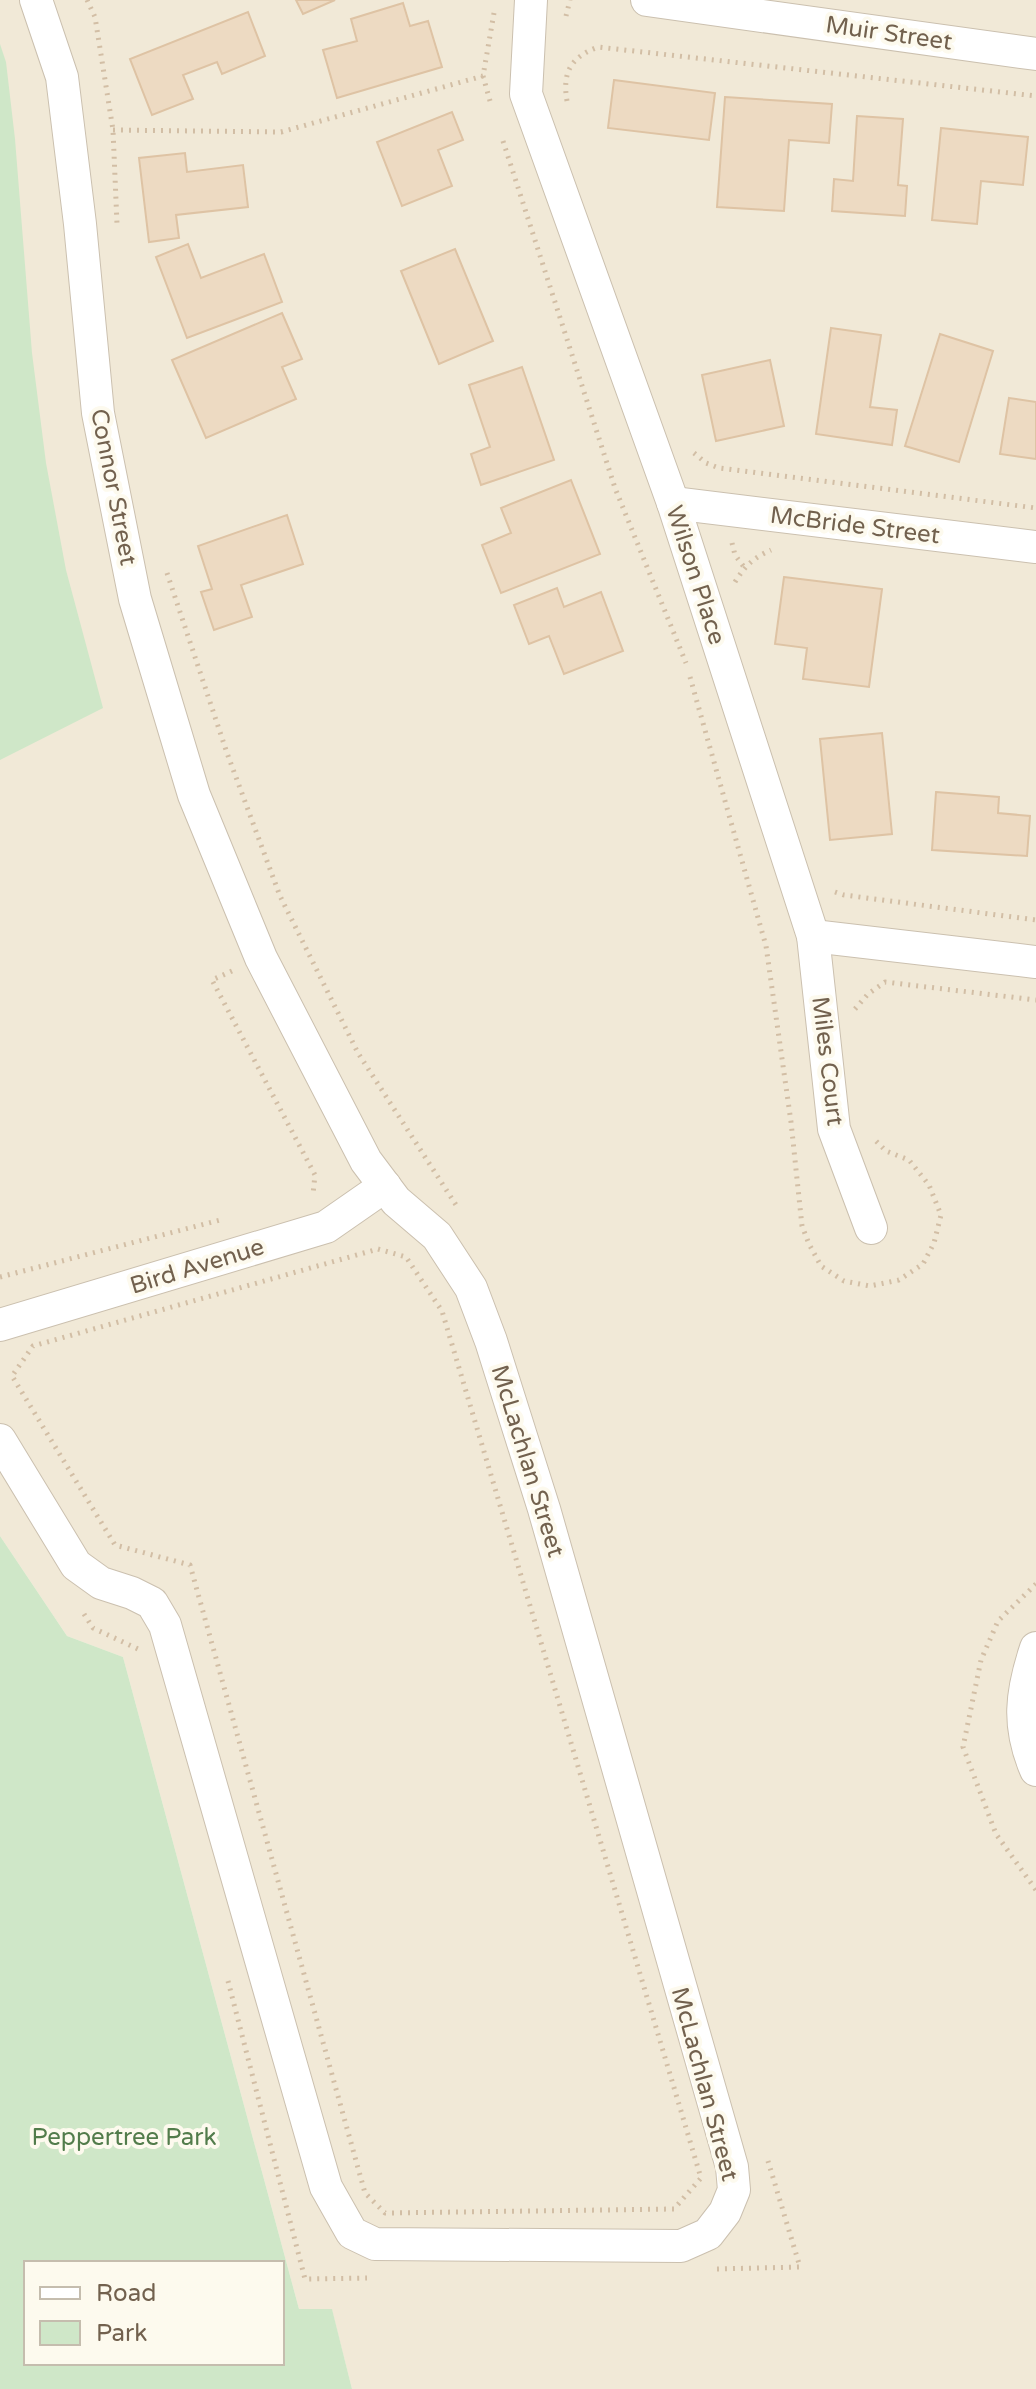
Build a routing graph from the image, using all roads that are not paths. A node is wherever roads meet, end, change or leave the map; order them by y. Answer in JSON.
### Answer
{"nodes":[{"id":1,"x":36,"y":0,"type":"edge"},
{"id":2,"x":531,"y":0,"type":"edge"},
{"id":3,"x":647,"y":0,"type":"edge"},
{"id":4,"x":1036,"y":54,"type":"edge"},
{"id":5,"x":673,"y":503,"type":"junction"},
{"id":6,"x":1036,"y":547,"type":"edge"},
{"id":7,"x":813,"y":936,"type":"junction"},
{"id":8,"x":261,"y":958,"type":"joint"},
{"id":9,"x":1036,"y":962,"type":"edge"},
{"id":10,"x":385,"y":1186,"type":"junction"},
{"id":11,"x":871,"y":1228,"type":"dead end"},
{"id":12,"x":0,"y":1325,"type":"edge"},
{"id":13,"x":0,"y":1440,"type":"edge"},
{"id":14,"x":1036,"y":1648,"type":"edge"},
{"id":15,"x":1036,"y":1770,"type":"edge"}],
"edges":[{"from":1,"to":8,"type":"street","name":"Connor Street"},
{"from":2,"to":5,"type":"street","name":"Wilson Place"},
{"from":3,"to":4,"type":"street","name":"Muir Street"},
{"from":5,"to":6,"type":"street","name":"McBride Street"},
{"from":5,"to":7,"type":"street","name":"Wilson Place"},
{"from":7,"to":9,"type":"street"},
{"from":7,"to":11,"type":"street","name":"Miles Court"},
{"from":8,"to":10,"type":"street","name":"McLachlan Street"},
{"from":10,"to":12,"type":"street","name":"Bird Avenue"},
{"from":10,"to":13,"type":"street","name":"McLachlan Street"},
{"from":14,"to":15,"type":"street"}]}
